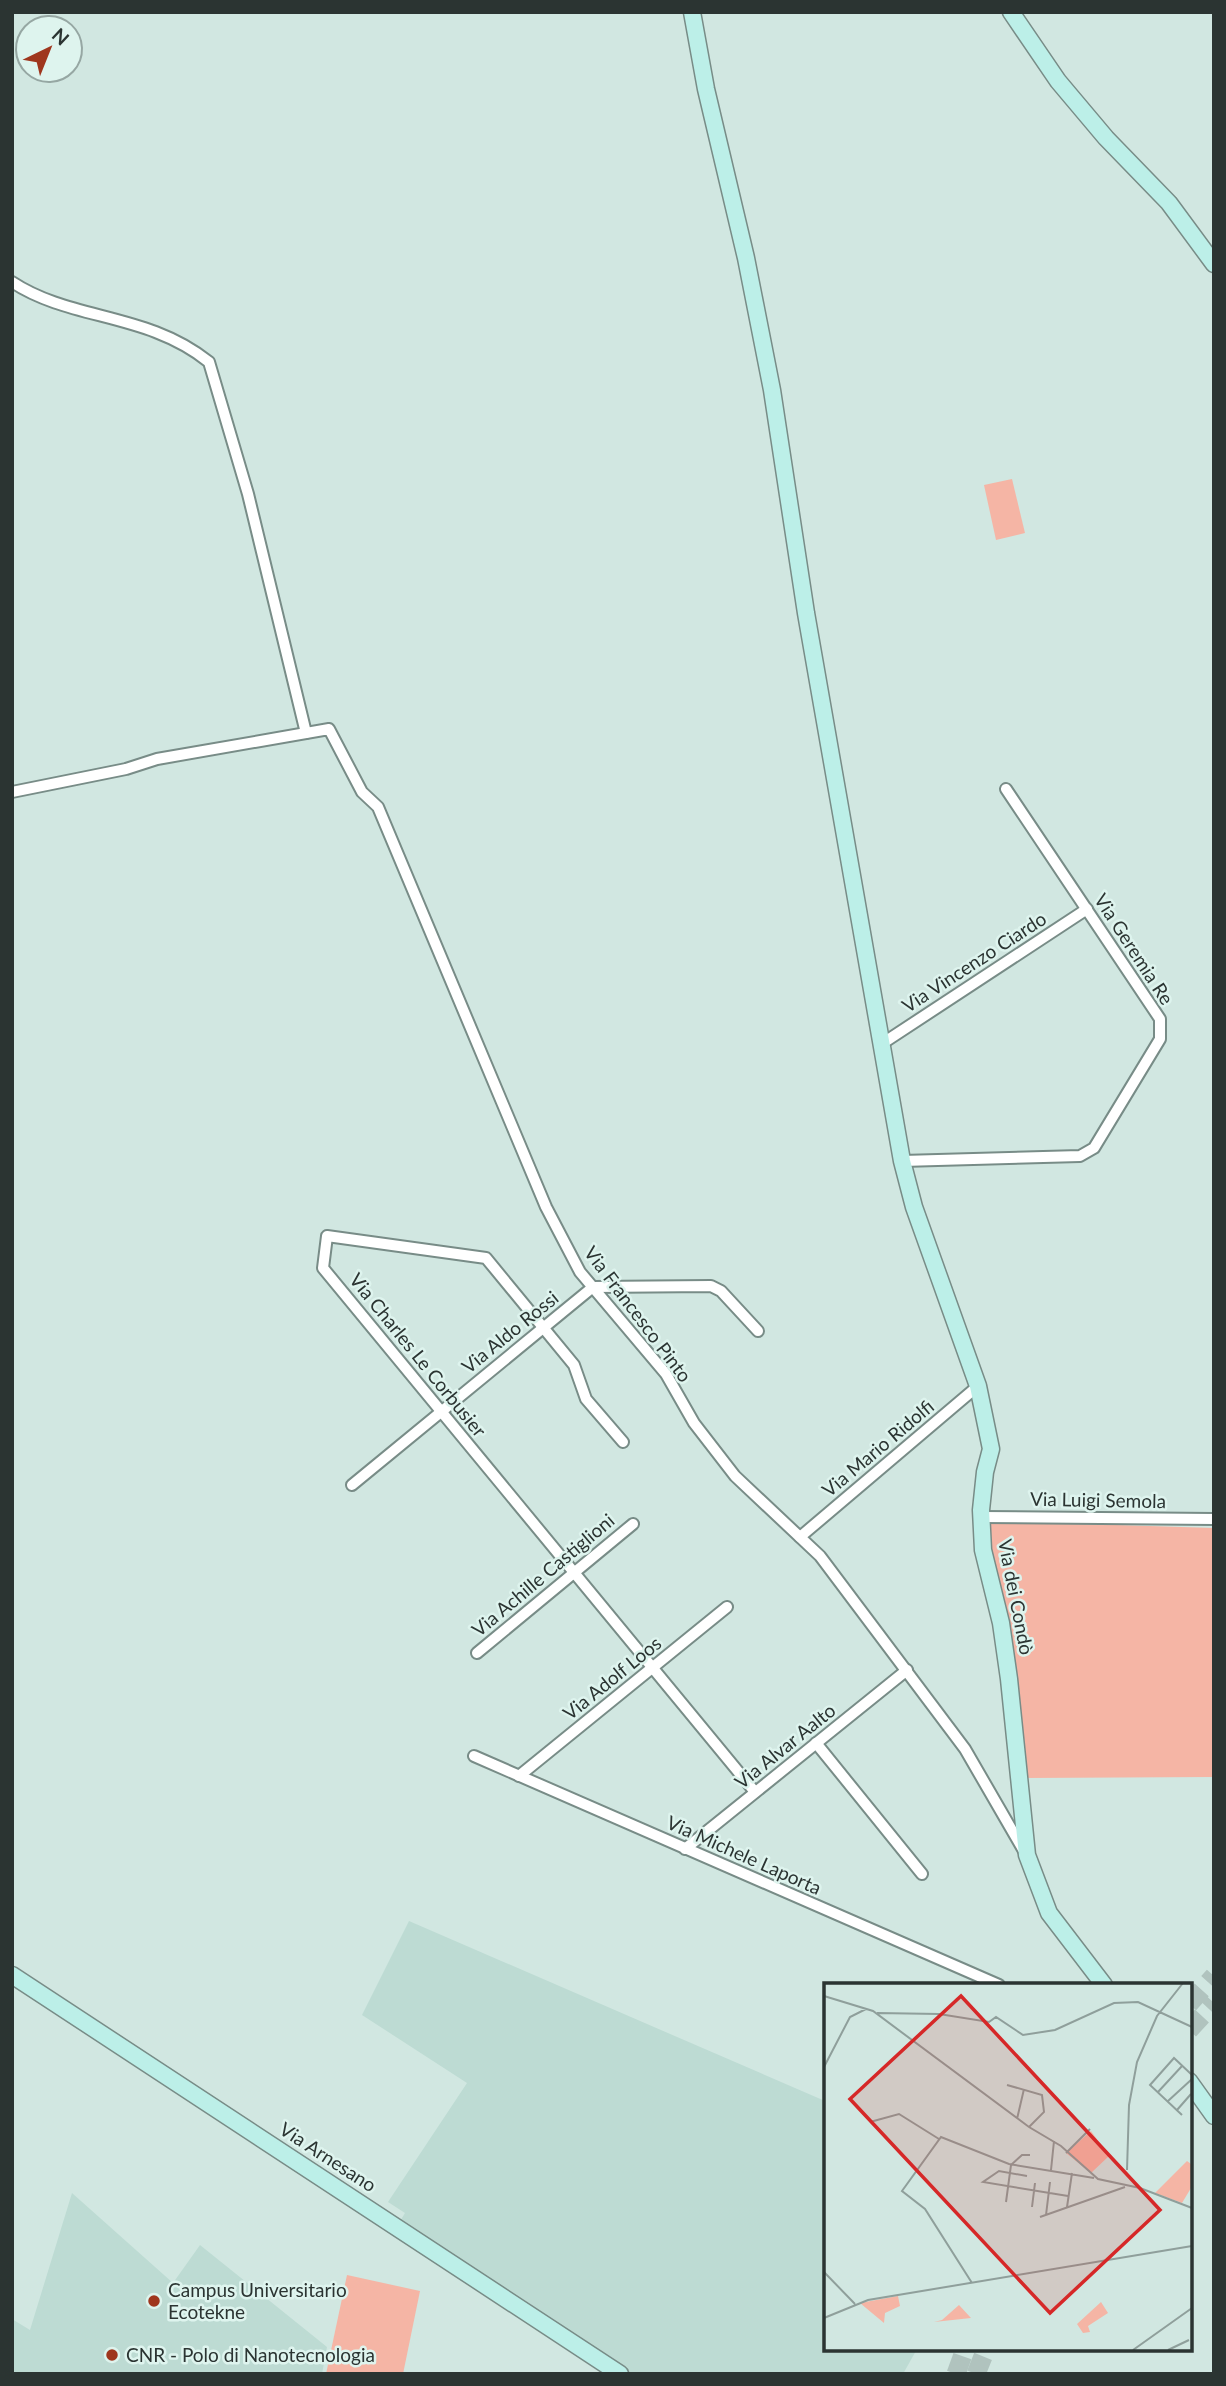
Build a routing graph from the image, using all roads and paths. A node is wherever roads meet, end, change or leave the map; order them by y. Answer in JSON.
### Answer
{"nodes":[{"id":1,"x":692,"y":12,"type":"edge"},
{"id":2,"x":1011,"y":12,"type":"edge"},
{"id":3,"x":1214,"y":264,"type":"edge"},
{"id":4,"x":12,"y":282,"type":"edge"},
{"id":5,"x":306,"y":733,"type":"junction"},
{"id":6,"x":1006,"y":789,"type":"dead end"},
{"id":7,"x":12,"y":792,"type":"edge"},
{"id":8,"x":1087,"y":909,"type":"junction"},
{"id":9,"x":880,"y":1045,"type":"junction"},
{"id":10,"x":902,"y":1161,"type":"junction"},
{"id":11,"x":593,"y":1287,"type":"junction"},
{"id":12,"x":543,"y":1327,"type":"junction"},
{"id":13,"x":758,"y":1331,"type":"dead end"},
{"id":14,"x":978,"y":1386,"type":"junction"},
{"id":15,"x":441,"y":1411,"type":"junction"},
{"id":16,"x":623,"y":1443,"type":"dead end"},
{"id":17,"x":352,"y":1485,"type":"dead end"},
{"id":18,"x":981,"y":1517,"type":"junction"},
{"id":19,"x":1214,"y":1519,"type":"edge"},
{"id":20,"x":633,"y":1524,"type":"dead end"},
{"id":21,"x":800,"y":1537,"type":"junction"},
{"id":22,"x":573,"y":1572,"type":"junction"},
{"id":23,"x":727,"y":1606,"type":"dead end"},
{"id":24,"x":477,"y":1653,"type":"dead end"},
{"id":25,"x":652,"y":1667,"type":"junction"},
{"id":26,"x":907,"y":1670,"type":"junction"},
{"id":27,"x":816,"y":1743,"type":"junction"},
{"id":28,"x":474,"y":1756,"type":"dead end"},
{"id":29,"x":519,"y":1776,"type":"junction"},
{"id":30,"x":755,"y":1793,"type":"junction"},
{"id":31,"x":685,"y":1849,"type":"junction"},
{"id":32,"x":1027,"y":1855,"type":"junction"},
{"id":33,"x":922,"y":1874,"type":"dead end"},
{"id":34,"x":12,"y":1975,"type":"edge"},
{"id":35,"x":994,"y":1983,"type":"edge"},
{"id":36,"x":1102,"y":1983,"type":"edge"},
{"id":37,"x":1191,"y":2084,"type":"edge"},
{"id":38,"x":1214,"y":2116,"type":"edge"},
{"id":39,"x":620,"y":2374,"type":"edge"}],
"edges":[{"from":1,"to":9,"type":"street","name":"Via dei Condò"},
{"from":2,"to":3,"type":"street"},
{"from":4,"to":5,"type":"street"},
{"from":5,"to":7,"type":"street"},
{"from":5,"to":11,"type":"street","name":"Via Francesco Pinto"},
{"from":6,"to":8,"type":"street","name":"Via Geremia Re"},
{"from":8,"to":9,"type":"street","name":"Via Vincenzo Ciardo"},
{"from":8,"to":10,"type":"street","name":"Via Geremia Re"},
{"from":9,"to":10,"type":"street","name":"Via dei Condò"},
{"from":10,"to":14,"type":"street","name":"Via dei Condò"},
{"from":11,"to":12,"type":"street","name":"Via Aldo Rossi"},
{"from":11,"to":13,"type":"street"},
{"from":11,"to":21,"type":"street","name":"Via Francesco Pinto"},
{"from":12,"to":15,"type":"street","name":"Via Aldo Rossi"},
{"from":12,"to":15,"type":"street","name":"Via Charles Le Corbusier"},
{"from":12,"to":16,"type":"street","name":"Via Charles Le Corbusier"},
{"from":14,"to":18,"type":"street","name":"Via dei Condò"},
{"from":14,"to":21,"type":"street","name":"Via Mario Ridolfi"},
{"from":15,"to":17,"type":"street","name":"Via Aldo Rossi"},
{"from":15,"to":22,"type":"street","name":"Via Charles Le Corbusier"},
{"from":18,"to":19,"type":"street","name":"Via Luigi Semola"},
{"from":18,"to":32,"type":"street","name":"Via dei Condò"},
{"from":20,"to":22,"type":"street","name":"Via Achille Castiglioni"},
{"from":21,"to":26,"type":"street","name":"Via Francesco Pinto"},
{"from":22,"to":24,"type":"street","name":"Via Achille Castiglioni"},
{"from":22,"to":25,"type":"street","name":"Via Charles Le Corbusier"},
{"from":23,"to":25,"type":"street","name":"Via Adolf Loos"},
{"from":25,"to":29,"type":"street","name":"Via Adolf Loos"},
{"from":25,"to":30,"type":"street","name":"Via Charles Le Corbusier"},
{"from":26,"to":27,"type":"street","name":"Via Alvar Aalto"},
{"from":26,"to":32,"type":"street","name":"Via Francesco Pinto"},
{"from":27,"to":30,"type":"street","name":"Via Alvar Aalto"},
{"from":27,"to":33,"type":"street"},
{"from":28,"to":29,"type":"street","name":"Via Michele Laporta"},
{"from":29,"to":31,"type":"street","name":"Via Michele Laporta"},
{"from":30,"to":31,"type":"street","name":"Via Alvar Aalto"},
{"from":31,"to":35,"type":"street","name":"Via Michele Laporta"},
{"from":32,"to":36,"type":"street","name":"Via dei Condò"},
{"from":34,"to":39,"type":"street","name":"Via Arnesano"},
{"from":37,"to":38,"type":"street"}]}
